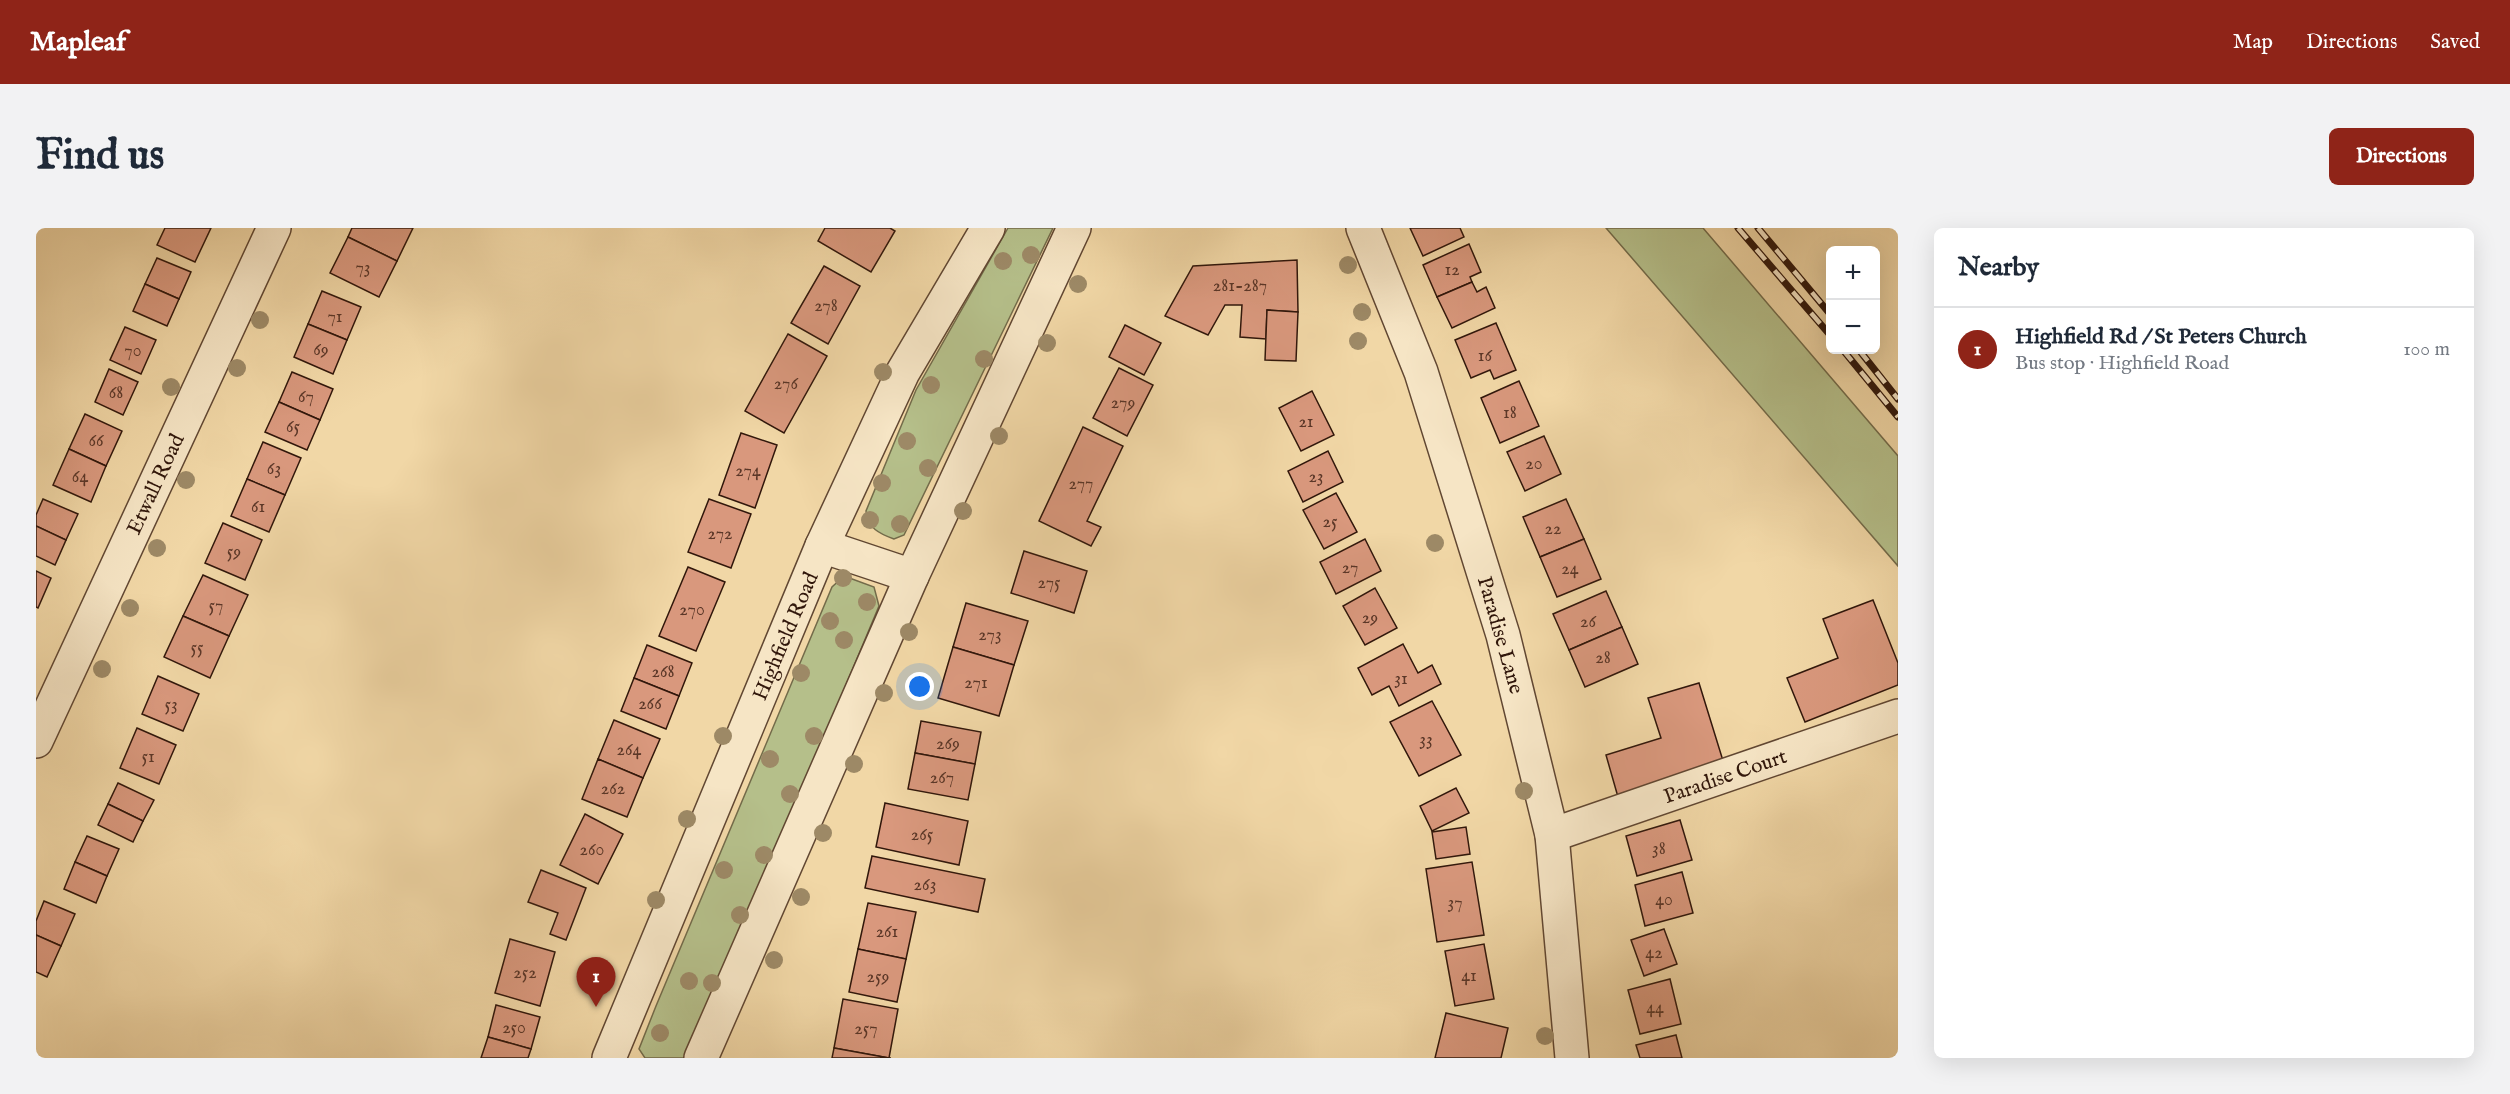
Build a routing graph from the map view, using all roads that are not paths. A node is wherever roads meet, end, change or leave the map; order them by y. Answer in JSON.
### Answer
{"nodes":[{"id":1,"x":274,"y":228,"type":"edge"},
{"id":2,"x":988,"y":228,"type":"edge"},
{"id":3,"x":1074,"y":228,"type":"edge"},
{"id":4,"x":1363,"y":228,"type":"edge"},
{"id":5,"x":822,"y":546,"type":"junction"},
{"id":6,"x":912,"y":576,"type":"junction"},
{"id":7,"x":1898,"y":716,"type":"edge"},
{"id":8,"x":36,"y":741,"type":"edge"},
{"id":9,"x":1552,"y":835,"type":"junction"},
{"id":10,"x":609,"y":1058,"type":"edge"},
{"id":11,"x":701,"y":1058,"type":"edge"},
{"id":12,"x":1572,"y":1058,"type":"edge"}],
"edges":[{"from":1,"to":8,"type":"street","name":"Etwall Road"},
{"from":2,"to":5,"type":"street","name":"Highfield Road"},
{"from":3,"to":6,"type":"street"},
{"from":4,"to":9,"type":"street","name":"Paradise Lane"},
{"from":5,"to":6,"type":"street"},
{"from":5,"to":10,"type":"street","name":"Highfield Road"},
{"from":6,"to":11,"type":"street"},
{"from":7,"to":9,"type":"street","name":"Paradise Court"},
{"from":9,"to":12,"type":"street","name":"Paradise Lane"}]}
